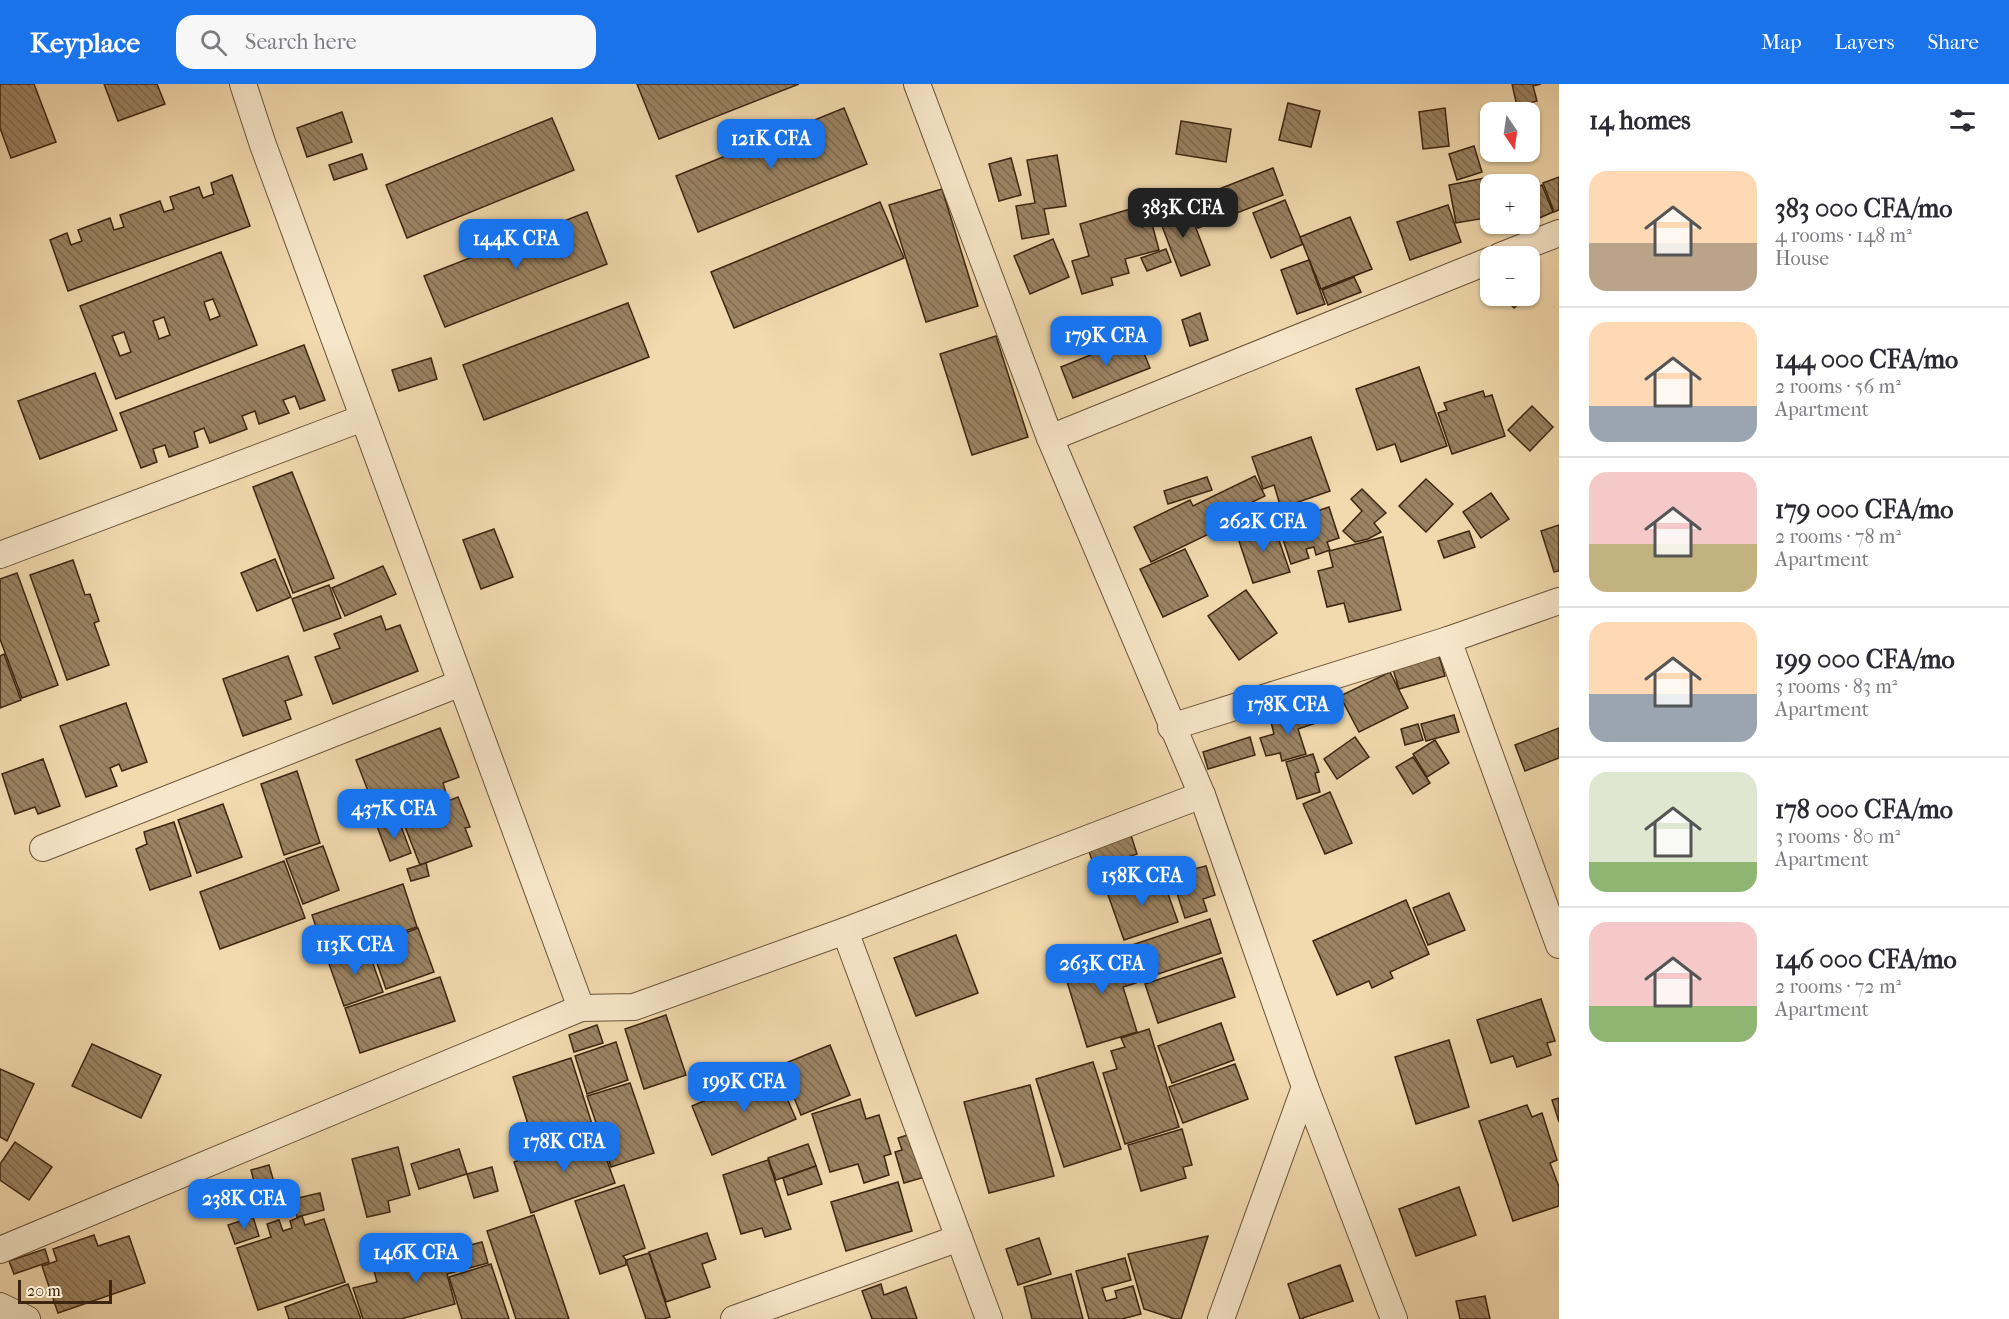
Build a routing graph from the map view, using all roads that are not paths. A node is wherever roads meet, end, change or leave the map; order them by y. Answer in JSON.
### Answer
{"nodes":[{"id":1,"x":243,"y":84,"type":"edge"},
{"id":2,"x":917,"y":84,"type":"edge"},
{"id":3,"x":1559,"y":232,"type":"edge"},
{"id":4,"x":1525,"y":246,"type":"edge"},
{"id":5,"x":1480,"y":264,"type":"edge"},
{"id":6,"x":363,"y":418,"type":"junction"},
{"id":7,"x":1050,"y":438,"type":"junction"},
{"id":8,"x":0,"y":555,"type":"edge"},
{"id":9,"x":1559,"y":601,"type":"edge"},
{"id":10,"x":1448,"y":640,"type":"junction"},
{"id":11,"x":461,"y":683,"type":"junction"},
{"id":12,"x":1172,"y":728,"type":"junction"},
{"id":13,"x":1202,"y":795,"type":"junction"},
{"id":14,"x":43,"y":848,"type":"dead end"},
{"id":15,"x":845,"y":931,"type":"junction"},
{"id":16,"x":1559,"y":945,"type":"edge"},
{"id":17,"x":580,"y":1008,"type":"junction"},
{"id":18,"x":1305,"y":1087,"type":"junction"},
{"id":19,"x":959,"y":1238,"type":"junction"},
{"id":20,"x":0,"y":1250,"type":"edge"},
{"id":21,"x":0,"y":1306,"type":"edge"},
{"id":22,"x":27,"y":1319,"type":"edge"},
{"id":23,"x":734,"y":1319,"type":"edge"},
{"id":24,"x":989,"y":1319,"type":"edge"},
{"id":25,"x":1221,"y":1319,"type":"edge"},
{"id":26,"x":1394,"y":1319,"type":"edge"}],
"edges":[{"from":1,"to":6,"type":"street"},
{"from":2,"to":7,"type":"street"},
{"from":3,"to":4,"type":"street"},
{"from":5,"to":7,"type":"street"},
{"from":6,"to":8,"type":"street"},
{"from":6,"to":11,"type":"street"},
{"from":7,"to":12,"type":"street"},
{"from":9,"to":10,"type":"street"},
{"from":10,"to":12,"type":"street"},
{"from":10,"to":16,"type":"street"},
{"from":11,"to":14,"type":"street"},
{"from":11,"to":17,"type":"street"},
{"from":12,"to":13,"type":"street"},
{"from":13,"to":15,"type":"street"},
{"from":13,"to":18,"type":"street"},
{"from":15,"to":17,"type":"street"},
{"from":15,"to":19,"type":"street"},
{"from":17,"to":20,"type":"street"},
{"from":18,"to":25,"type":"street"},
{"from":18,"to":26,"type":"street"},
{"from":19,"to":23,"type":"street"},
{"from":19,"to":24,"type":"street"},
{"from":21,"to":22,"type":"street"}]}
